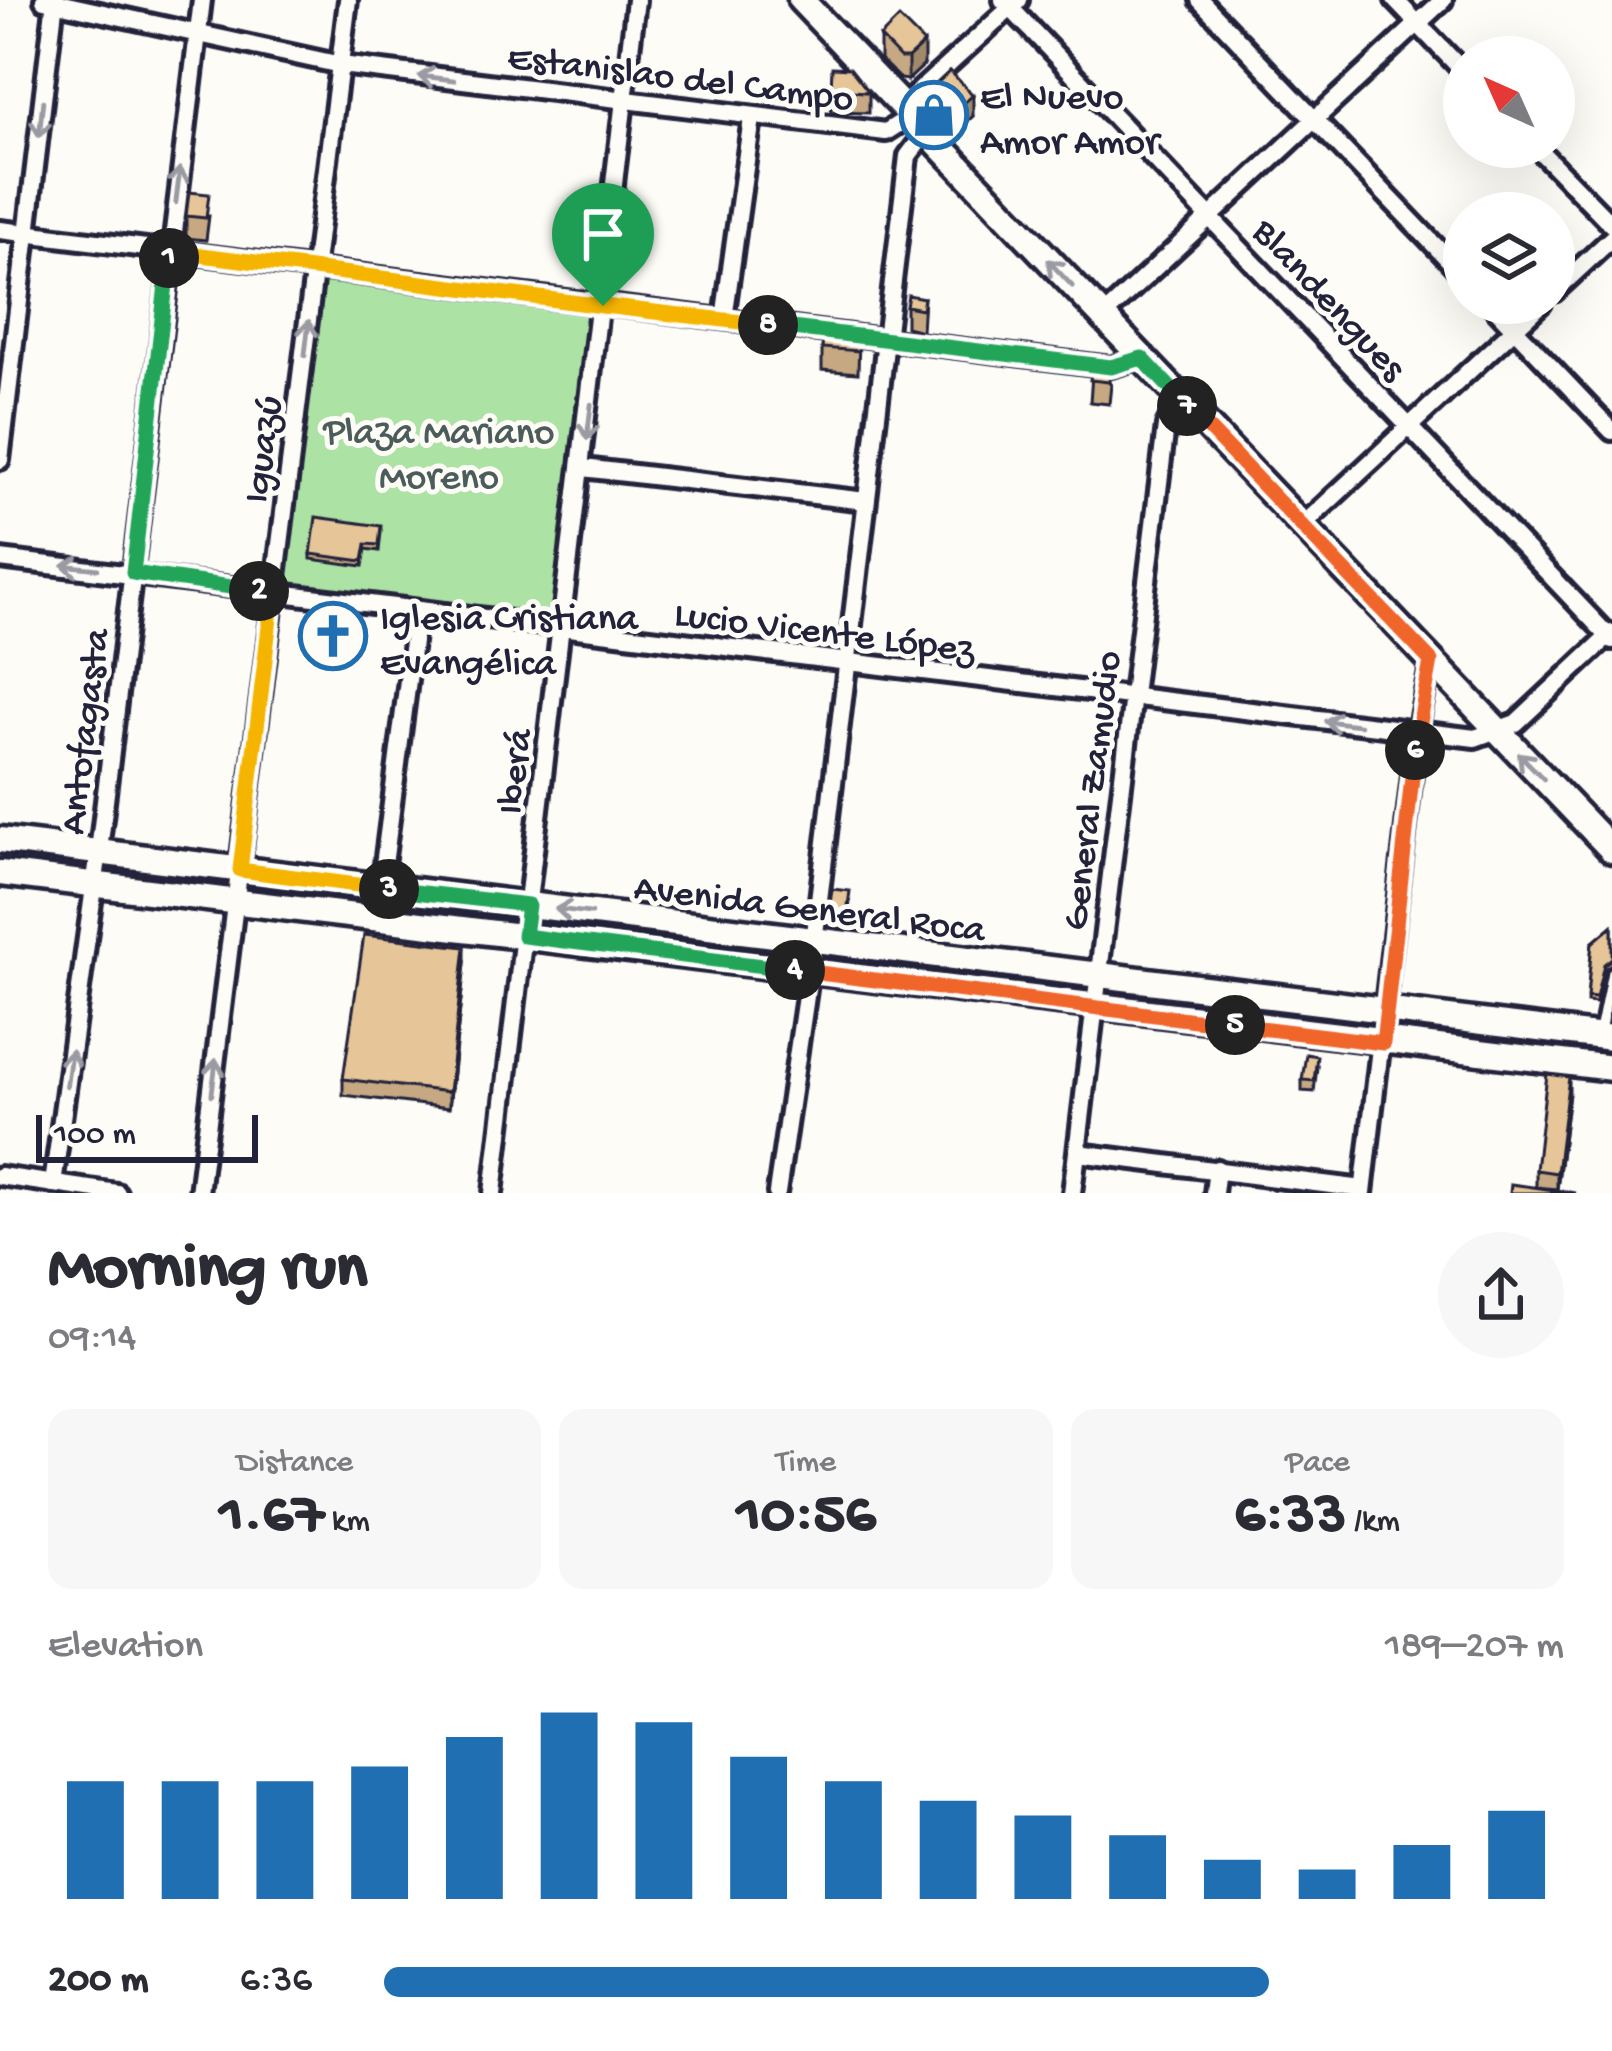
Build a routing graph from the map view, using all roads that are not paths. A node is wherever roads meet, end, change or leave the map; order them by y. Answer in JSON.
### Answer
{"nodes":[{"id":1,"x":202,"y":0,"type":"edge"},
{"id":2,"x":348,"y":0,"type":"edge"},
{"id":3,"x":636,"y":0,"type":"edge"},
{"id":4,"x":801,"y":0,"type":"edge"},
{"id":5,"x":1200,"y":0,"type":"edge"},
{"id":6,"x":1395,"y":0,"type":"edge"},
{"id":7,"x":1443,"y":0,"type":"edge"},
{"id":8,"x":51,"y":1,"type":"edge"},
{"id":9,"x":1011,"y":3,"type":"edge"},
{"id":10,"x":1418,"y":24,"type":"junction"},
{"id":11,"x":197,"y":35,"type":"junction"},
{"id":12,"x":1443,"y":50,"type":"edge"},
{"id":13,"x":341,"y":65,"type":"junction"},
{"id":14,"x":623,"y":102,"type":"junction"},
{"id":15,"x":752,"y":118,"type":"junction"},
{"id":16,"x":913,"y":118,"type":"junction"},
{"id":17,"x":1315,"y":120,"type":"junction"},
{"id":18,"x":1556,"y":168,"type":"edge"},
{"id":19,"x":1210,"y":217,"type":"junction"},
{"id":20,"x":1612,"y":226,"type":"edge"},
{"id":21,"x":0,"y":230,"type":"edge"},
{"id":22,"x":28,"y":233,"type":"junction"},
{"id":23,"x":1612,"y":238,"type":"edge"},
{"id":24,"x":170,"y":251,"type":"junction"},
{"id":25,"x":1443,"y":254,"type":"edge"},
{"id":26,"x":315,"y":268,"type":"junction"},
{"id":27,"x":1575,"y":272,"type":"edge"},
{"id":28,"x":603,"y":306,"type":"junction"},
{"id":29,"x":1102,"y":317,"type":"junction"},
{"id":30,"x":724,"y":319,"type":"junction"},
{"id":31,"x":1509,"y":324,"type":"edge"},
{"id":32,"x":1519,"y":324,"type":"edge"},
{"id":33,"x":1514,"y":329,"type":"junction"},
{"id":34,"x":888,"y":340,"type":"junction"},
{"id":35,"x":1142,"y":358,"type":"junction"},
{"id":36,"x":1180,"y":398,"type":"junction"},
{"id":37,"x":1409,"y":427,"type":"junction"},
{"id":38,"x":1612,"y":431,"type":"edge"},
{"id":39,"x":0,"y":460,"type":"edge"},
{"id":40,"x":583,"y":468,"type":"junction"},
{"id":41,"x":866,"y":501,"type":"junction"},
{"id":42,"x":1302,"y":526,"type":"junction"},
{"id":43,"x":0,"y":559,"type":"edge"},
{"id":44,"x":133,"y":573,"type":"junction"},
{"id":45,"x":273,"y":593,"type":"junction"},
{"id":46,"x":417,"y":611,"type":"junction"},
{"id":47,"x":561,"y":628,"type":"junction"},
{"id":48,"x":1611,"y":637,"type":"edge"},
{"id":49,"x":1431,"y":661,"type":"junction"},
{"id":50,"x":846,"y":664,"type":"junction"},
{"id":51,"x":1132,"y":698,"type":"junction"},
{"id":52,"x":1417,"y":732,"type":"junction"},
{"id":53,"x":1500,"y":734,"type":"junction"},
{"id":54,"x":0,"y":840,"type":"edge"},
{"id":55,"x":1612,"y":850,"type":"edge"},
{"id":56,"x":99,"y":851,"type":"junction"},
{"id":57,"x":240,"y":870,"type":"junction"},
{"id":58,"x":0,"y":873,"type":"edge"},
{"id":59,"x":94,"y":885,"type":"junction"},
{"id":60,"x":381,"y":888,"type":"junction"},
{"id":61,"x":236,"y":902,"type":"junction"},
{"id":62,"x":528,"y":905,"type":"junction"},
{"id":63,"x":524,"y":936,"type":"junction"},
{"id":64,"x":814,"y":942,"type":"junction"},
{"id":65,"x":1612,"y":971,"type":"edge"},
{"id":66,"x":809,"y":972,"type":"junction"},
{"id":67,"x":1098,"y":978,"type":"junction"},
{"id":68,"x":1094,"y":1007,"type":"junction"},
{"id":69,"x":1387,"y":1012,"type":"junction"},
{"id":70,"x":1606,"y":1037,"type":"edge"},
{"id":71,"x":1383,"y":1043,"type":"junction"},
{"id":72,"x":1612,"y":1068,"type":"edge"},
{"id":73,"x":1078,"y":1153,"type":"junction"},
{"id":74,"x":1217,"y":1168,"type":"junction"},
{"id":75,"x":0,"y":1177,"type":"edge"},
{"id":76,"x":53,"y":1184,"type":"junction"},
{"id":77,"x":1363,"y":1191,"type":"edge"},
{"id":78,"x":117,"y":1193,"type":"edge"},
{"id":79,"x":200,"y":1193,"type":"edge"},
{"id":80,"x":493,"y":1193,"type":"edge"},
{"id":81,"x":777,"y":1193,"type":"edge"},
{"id":82,"x":1072,"y":1193,"type":"edge"},
{"id":83,"x":1214,"y":1193,"type":"edge"}],
"edges":[{"from":1,"to":11,"type":"street","name":"Antofagasta"},
{"from":2,"to":13,"type":"street","name":"Iguazú"},
{"from":3,"to":14,"type":"street","name":"Iberá"},
{"from":4,"to":16,"type":"main road"},
{"from":5,"to":17,"type":"street"},
{"from":6,"to":10,"type":"street"},
{"from":7,"to":10,"type":"street"},
{"from":8,"to":11,"type":"street","name":"Estanislao del Campo"},
{"from":8,"to":22,"type":"street","one_way":true},
{"from":9,"to":16,"type":"street"},
{"from":9,"to":19,"type":"street","name":"Blandengues"},
{"from":10,"to":12,"type":"street"},
{"from":10,"to":17,"type":"street"},
{"from":11,"to":13,"type":"street","name":"Estanislao del Campo"},
{"from":24,"to":11,"type":"street","name":"Antofagasta","one_way":true},
{"from":14,"to":13,"type":"street","name":"Estanislao del Campo","one_way":true},
{"from":13,"to":26,"type":"street","name":"Iguazú"},
{"from":14,"to":15,"type":"street","name":"Estanislao del Campo"},
{"from":14,"to":28,"type":"street","name":"Iberá"},
{"from":15,"to":16,"type":"street","name":"Estanislao del Campo"},
{"from":15,"to":30,"type":"street"},
{"from":29,"to":16,"type":"main road","one_way":true},
{"from":16,"to":34,"type":"street"},
{"from":17,"to":19,"type":"street"},
{"from":17,"to":25,"type":"street"},
{"from":18,"to":20,"type":"street"},
{"from":19,"to":29,"type":"street"},
{"from":19,"to":37,"type":"street","name":"Blandengues"},
{"from":21,"to":22,"type":"street"},
{"from":22,"to":24,"type":"street"},
{"from":22,"to":39,"type":"street"},
{"from":23,"to":27,"type":"street"},
{"from":24,"to":26,"type":"street"},
{"from":24,"to":44,"type":"street","name":"Antofagasta"},
{"from":26,"to":28,"type":"street"},
{"from":45,"to":26,"type":"street","name":"Iguazú","one_way":true},
{"from":28,"to":30,"type":"street"},
{"from":28,"to":40,"type":"street","name":"Iberá","one_way":true},
{"from":29,"to":35,"type":"main road"},
{"from":30,"to":34,"type":"street"},
{"from":31,"to":33,"type":"street"},
{"from":32,"to":33,"type":"street"},
{"from":33,"to":37,"type":"street"},
{"from":33,"to":38,"type":"street"},
{"from":34,"to":35,"type":"street"},
{"from":34,"to":41,"type":"street"},
{"from":35,"to":36,"type":"main road"},
{"from":36,"to":42,"type":"main road"},
{"from":36,"to":51,"type":"street","name":"General Zamudio"},
{"from":37,"to":42,"type":"street"},
{"from":37,"to":48,"type":"street","name":"Blandengues"},
{"from":40,"to":41,"type":"street"},
{"from":40,"to":47,"type":"street","name":"Iberá"},
{"from":41,"to":50,"type":"street"},
{"from":42,"to":49,"type":"main road"},
{"from":44,"to":43,"type":"street","name":"Lucio Vicente López","one_way":true},
{"from":44,"to":45,"type":"street","name":"Lucio Vicente López"},
{"from":44,"to":56,"type":"street","name":"Antofagasta"},
{"from":45,"to":46,"type":"street","name":"Lucio Vicente López"},
{"from":45,"to":57,"type":"street","name":"Iguazú"},
{"from":46,"to":47,"type":"street","name":"Lucio Vicente López"},
{"from":46,"to":60,"type":"street"},
{"from":47,"to":50,"type":"street","name":"Lucio Vicente López"},
{"from":47,"to":62,"type":"street","name":"Iberá"},
{"from":48,"to":53,"type":"street"},
{"from":49,"to":52,"type":"street"},
{"from":49,"to":53,"type":"main road"},
{"from":50,"to":51,"type":"street","name":"Lucio Vicente López"},
{"from":50,"to":64,"type":"street"},
{"from":52,"to":51,"type":"street","name":"Lucio Vicente López","one_way":true},
{"from":51,"to":67,"type":"street","name":"General Zamudio"},
{"from":52,"to":53,"type":"street","name":"Lucio Vicente López"},
{"from":52,"to":69,"type":"street"},
{"from":55,"to":53,"type":"main road","one_way":true},
{"from":54,"to":56,"type":"main road","name":"Avenida General Roca"},
{"from":56,"to":57,"type":"main road","name":"Avenida General Roca"},
{"from":56,"to":59,"type":"street","name":"Antofagasta"},
{"from":57,"to":60,"type":"main road","name":"Avenida General Roca"},
{"from":57,"to":61,"type":"street","name":"Iguazú"},
{"from":58,"to":59,"type":"main road","name":"Avenida General Roca"},
{"from":59,"to":61,"type":"main road","name":"Avenida General Roca"},
{"from":76,"to":59,"type":"street","name":"Antofagasta","one_way":true},
{"from":60,"to":62,"type":"main road","name":"Avenida General Roca"},
{"from":61,"to":63,"type":"main road","name":"Avenida General Roca"},
{"from":79,"to":61,"type":"street","name":"Iguazú","one_way":true},
{"from":62,"to":63,"type":"street","name":"Iberá"},
{"from":64,"to":62,"type":"main road","name":"Avenida General Roca","one_way":true},
{"from":63,"to":66,"type":"main road","name":"Avenida General Roca"},
{"from":63,"to":80,"type":"street","name":"Iberá"},
{"from":64,"to":66,"type":"street"},
{"from":64,"to":67,"type":"main road","name":"Avenida General Roca"},
{"from":65,"to":70,"type":"lane"},
{"from":66,"to":68,"type":"main road","name":"Avenida General Roca"},
{"from":66,"to":81,"type":"street"},
{"from":67,"to":68,"type":"street","name":"General Zamudio"},
{"from":67,"to":69,"type":"main road","name":"Avenida General Roca"},
{"from":68,"to":71,"type":"main road","name":"Avenida General Roca"},
{"from":68,"to":73,"type":"street","name":"General Zamudio"},
{"from":69,"to":70,"type":"main road","name":"Avenida General Roca"},
{"from":69,"to":71,"type":"street"},
{"from":71,"to":72,"type":"main road","name":"Avenida General Roca"},
{"from":71,"to":77,"type":"street"},
{"from":73,"to":74,"type":"street"},
{"from":73,"to":82,"type":"street","name":"General Zamudio"},
{"from":74,"to":77,"type":"street"},
{"from":74,"to":83,"type":"street"},
{"from":75,"to":76,"type":"street"},
{"from":76,"to":78,"type":"street"}]}
